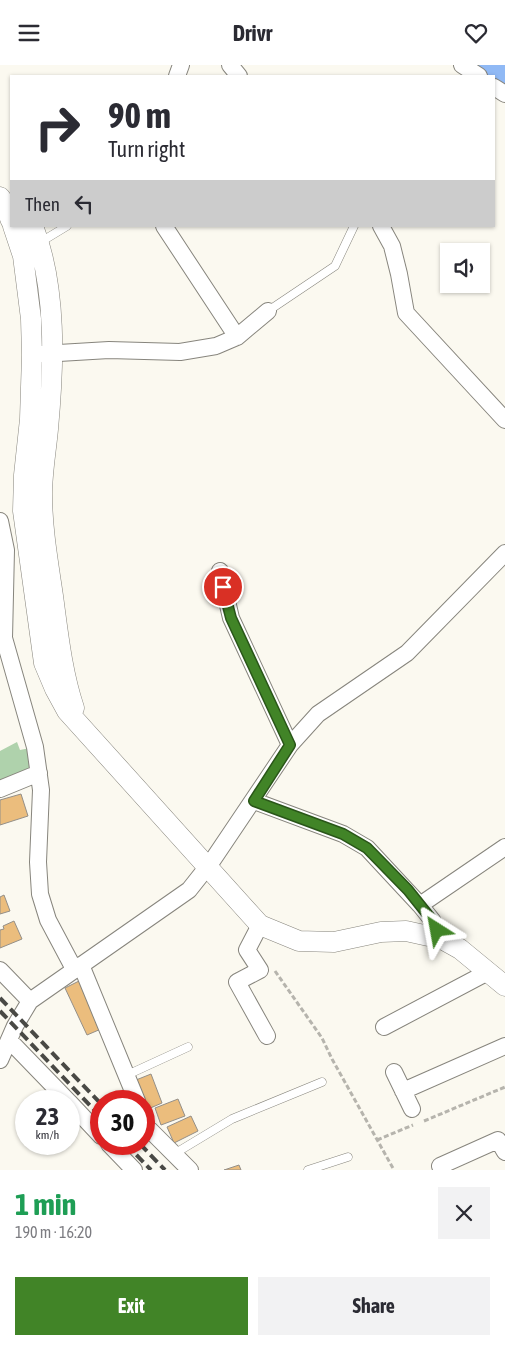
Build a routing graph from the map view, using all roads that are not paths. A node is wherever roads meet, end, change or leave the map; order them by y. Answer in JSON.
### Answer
{"nodes":[{"id":1,"x":230,"y":65,"type":"edge"},
{"id":2,"x":238,"y":75,"type":"edge"},
{"id":3,"x":0,"y":181,"type":"edge"},
{"id":4,"x":8,"y":203,"type":"edge"},
{"id":5,"x":13,"y":227,"type":"edge"},
{"id":6,"x":63,"y":227,"type":"edge"},
{"id":7,"x":165,"y":227,"type":"edge"},
{"id":8,"x":354,"y":227,"type":"edge"},
{"id":9,"x":382,"y":227,"type":"edge"},
{"id":10,"x":36,"y":234,"type":"edge"},
{"id":11,"x":268,"y":311,"type":"joint"},
{"id":12,"x":237,"y":337,"type":"junction"},
{"id":13,"x":42,"y":354,"type":"junction"},
{"id":14,"x":505,"y":420,"type":"edge"},
{"id":15,"x":0,"y":521,"type":"edge"},
{"id":16,"x":37,"y":545,"type":"junction"},
{"id":17,"x":6,"y":550,"type":"junction"},
{"id":18,"x":505,"y":553,"type":"edge"},
{"id":19,"x":220,"y":571,"type":"dead end"},
{"id":20,"x":290,"y":745,"type":"junction"},
{"id":21,"x":39,"y":773,"type":"junction"},
{"id":22,"x":0,"y":789,"type":"edge"},
{"id":23,"x":254,"y":801,"type":"junction"},
{"id":24,"x":505,"y":847,"type":"edge"},
{"id":25,"x":207,"y":867,"type":"junction"},
{"id":26,"x":420,"y":905,"type":"junction"},
{"id":27,"x":260,"y":925,"type":"junction"},
{"id":28,"x":442,"y":939,"type":"junction"},
{"id":29,"x":78,"y":967,"type":"junction"},
{"id":30,"x":0,"y":970,"type":"edge"},
{"id":31,"x":488,"y":972,"type":"junction"},
{"id":32,"x":505,"y":986,"type":"edge"},
{"id":33,"x":30,"y":1001,"type":"junction"},
{"id":34,"x":384,"y":1027,"type":"dead end"},
{"id":35,"x":267,"y":1036,"type":"dead end"},
{"id":36,"x":9,"y":1040,"type":"junction"},
{"id":37,"x":505,"y":1046,"type":"edge"},
{"id":38,"x":188,"y":1047,"type":"dead end"},
{"id":39,"x":0,"y":1059,"type":"edge"},
{"id":40,"x":394,"y":1072,"type":"dead end"},
{"id":41,"x":127,"y":1075,"type":"junction"},
{"id":42,"x":322,"y":1082,"type":"dead end"},
{"id":43,"x":57,"y":1090,"type":"edge"},
{"id":44,"x":133,"y":1090,"type":"edge"},
{"id":45,"x":403,"y":1091,"type":"junction"},
{"id":46,"x":80,"y":1114,"type":"edge"},
{"id":47,"x":416,"y":1118,"type":"road end"},
{"id":48,"x":90,"y":1125,"type":"edge"},
{"id":49,"x":155,"y":1135,"type":"edge"},
{"id":50,"x":505,"y":1152,"type":"edge"},
{"id":51,"x":174,"y":1153,"type":"junction"},
{"id":52,"x":120,"y":1155,"type":"edge"},
{"id":53,"x":348,"y":1157,"type":"dead end"},
{"id":54,"x":134,"y":1170,"type":"edge"},
{"id":55,"x":190,"y":1170,"type":"edge"},
{"id":56,"x":308,"y":1170,"type":"edge"},
{"id":57,"x":442,"y":1170,"type":"edge"}],
"edges":[{"from":1,"to":2,"type":"street"},
{"from":3,"to":4,"type":"street"},
{"from":5,"to":13,"type":"street"},
{"from":6,"to":10,"type":"lane"},
{"from":7,"to":12,"type":"street"},
{"from":8,"to":11,"type":"lane"},
{"from":9,"to":14,"type":"street"},
{"from":10,"to":13,"type":"street"},
{"from":11,"to":12,"type":"street"},
{"from":12,"to":13,"type":"street"},
{"from":13,"to":16,"type":"street"},
{"from":15,"to":17,"type":"street"},
{"from":16,"to":17,"type":"street"},
{"from":16,"to":25,"type":"street"},
{"from":17,"to":21,"type":"street"},
{"from":18,"to":20,"type":"street"},
{"from":19,"to":20,"type":"street"},
{"from":20,"to":23,"type":"street"},
{"from":21,"to":22,"type":"street"},
{"from":21,"to":29,"type":"street"},
{"from":23,"to":25,"type":"street"},
{"from":23,"to":26,"type":"street"},
{"from":24,"to":26,"type":"street"},
{"from":25,"to":27,"type":"street"},
{"from":25,"to":29,"type":"street"},
{"from":26,"to":28,"type":"street"},
{"from":27,"to":28,"type":"street"},
{"from":27,"to":35,"type":"street"},
{"from":28,"to":31,"type":"street"},
{"from":29,"to":33,"type":"street"},
{"from":29,"to":41,"type":"street"},
{"from":30,"to":33,"type":"street"},
{"from":31,"to":32,"type":"street"},
{"from":31,"to":34,"type":"street"},
{"from":33,"to":36,"type":"street"},
{"from":36,"to":39,"type":"street"},
{"from":36,"to":43,"type":"street"},
{"from":37,"to":45,"type":"street"},
{"from":38,"to":41,"type":"lane"},
{"from":40,"to":45,"type":"street"},
{"from":41,"to":44,"type":"street"},
{"from":42,"to":51,"type":"lane"},
{"from":45,"to":47,"type":"street"},
{"from":46,"to":48,"type":"street"},
{"from":49,"to":51,"type":"street"},
{"from":50,"to":57,"type":"street"},
{"from":51,"to":55,"type":"street"},
{"from":52,"to":54,"type":"street"},
{"from":53,"to":56,"type":"lane"}]}
